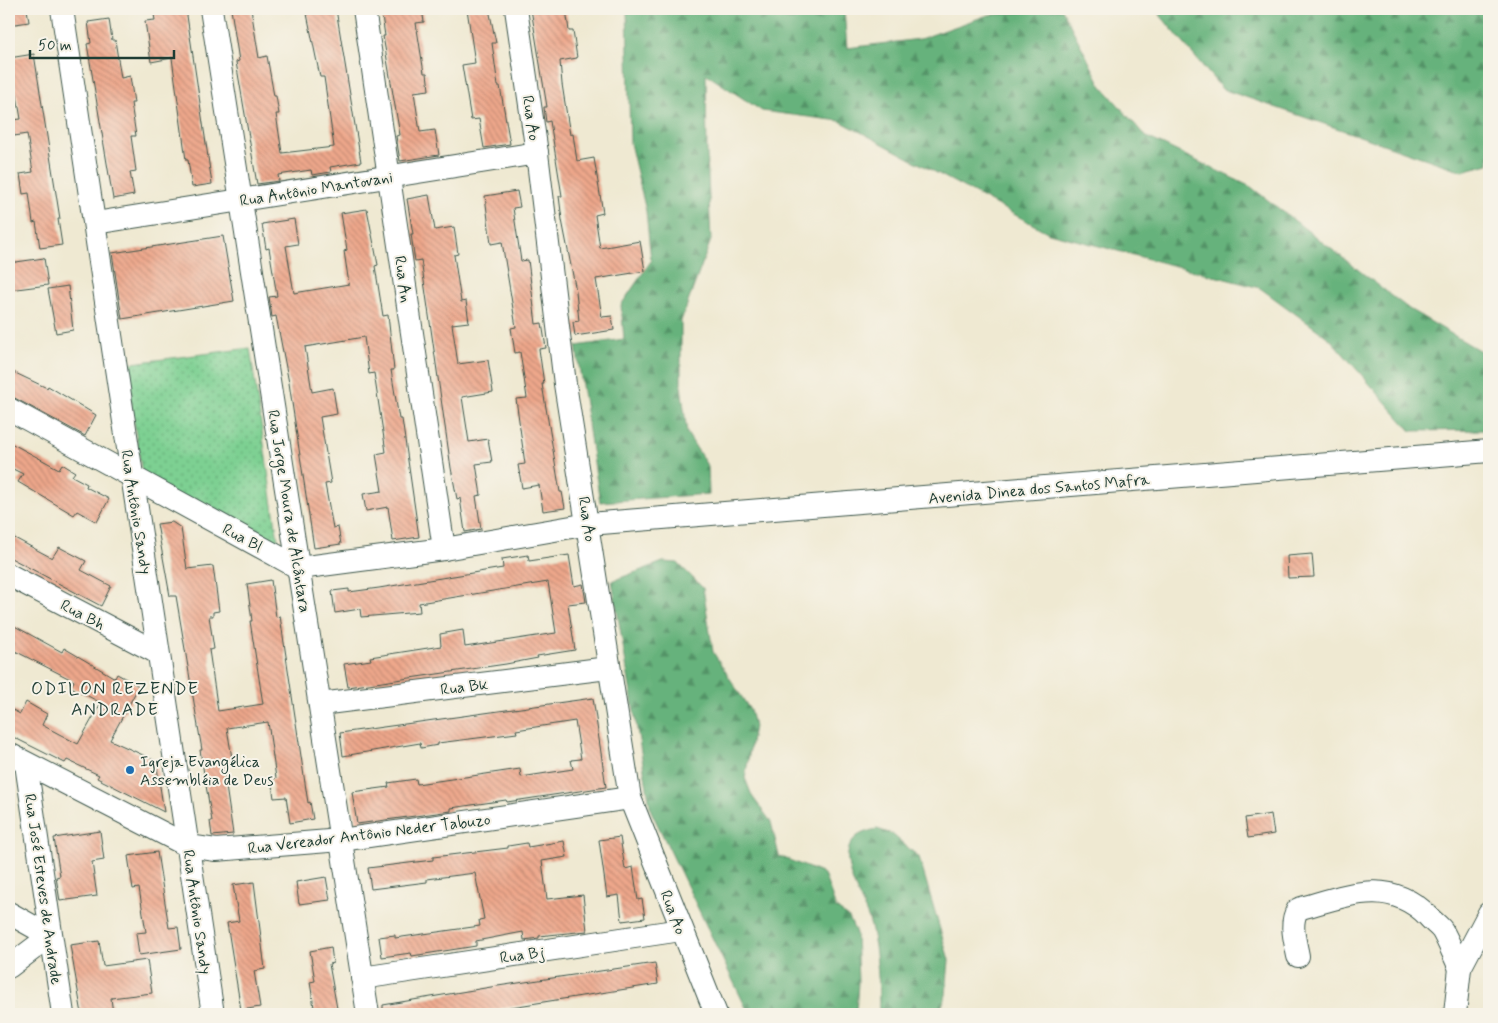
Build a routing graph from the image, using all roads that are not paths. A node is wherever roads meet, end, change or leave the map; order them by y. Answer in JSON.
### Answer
{"nodes":[{"id":1,"x":62,"y":9,"type":"edge"},
{"id":2,"x":211,"y":9,"type":"edge"},
{"id":3,"x":364,"y":9,"type":"edge"},
{"id":4,"x":516,"y":9,"type":"edge"},
{"id":5,"x":537,"y":154,"type":"junction"},
{"id":6,"x":389,"y":176,"type":"junction"},
{"id":7,"x":240,"y":201,"type":"junction"},
{"id":8,"x":95,"y":224,"type":"junction"},
{"id":9,"x":9,"y":409,"type":"edge"},
{"id":10,"x":1489,"y":452,"type":"edge"},
{"id":11,"x":131,"y":477,"type":"junction"},
{"id":12,"x":589,"y":524,"type":"junction"},
{"id":13,"x":444,"y":549,"type":"junction"},
{"id":14,"x":299,"y":568,"type":"junction"},
{"id":15,"x":9,"y":575,"type":"edge"},
{"id":16,"x":158,"y":653,"type":"junction"},
{"id":17,"x":608,"y":668,"type":"junction"},
{"id":18,"x":320,"y":704,"type":"junction"},
{"id":19,"x":17,"y":759,"type":"edge"},
{"id":20,"x":630,"y":798,"type":"junction"},
{"id":21,"x":341,"y":840,"type":"junction"},
{"id":22,"x":188,"y":846,"type":"junction"},
{"id":23,"x":1489,"y":913,"type":"edge"},
{"id":24,"x":9,"y":914,"type":"edge"},
{"id":25,"x":681,"y":930,"type":"junction"},
{"id":26,"x":50,"y":936,"type":"junction"},
{"id":27,"x":1298,"y":956,"type":"dead end"},
{"id":28,"x":9,"y":967,"type":"edge"},
{"id":29,"x":1460,"y":968,"type":"junction"},
{"id":30,"x":362,"y":978,"type":"junction"},
{"id":31,"x":62,"y":1014,"type":"edge"},
{"id":32,"x":213,"y":1014,"type":"edge"},
{"id":33,"x":368,"y":1014,"type":"edge"},
{"id":34,"x":716,"y":1014,"type":"edge"},
{"id":35,"x":1455,"y":1014,"type":"edge"}],
"edges":[{"from":1,"to":8,"type":"street","name":"Rua Antônio Sandy"},
{"from":2,"to":7,"type":"street","name":"Rua Jorge Moura de Alcântara"},
{"from":3,"to":6,"type":"street","name":"Rua An"},
{"from":4,"to":5,"type":"street","name":"Rua Ao"},
{"from":5,"to":6,"type":"street","name":"Rua Antônio Mantovani"},
{"from":5,"to":12,"type":"street","name":"Rua Ao"},
{"from":6,"to":7,"type":"street","name":"Rua Antônio Mantovani"},
{"from":6,"to":13,"type":"street","name":"Rua An"},
{"from":7,"to":8,"type":"street","name":"Rua Antônio Mantovani"},
{"from":7,"to":14,"type":"street","name":"Rua Jorge Moura de Alcântara"},
{"from":8,"to":11,"type":"street","name":"Rua Antônio Sandy"},
{"from":9,"to":11,"type":"street","name":"Rua Bl"},
{"from":10,"to":12,"type":"street","name":"Avenida Dinea dos Santos Mafra"},
{"from":11,"to":14,"type":"street","name":"Rua Bl"},
{"from":11,"to":16,"type":"street","name":"Rua Antônio Sandy"},
{"from":12,"to":13,"type":"street"},
{"from":12,"to":17,"type":"street","name":"Rua Ao"},
{"from":13,"to":14,"type":"street"},
{"from":14,"to":18,"type":"street","name":"Rua Jorge Moura de Alcântara"},
{"from":15,"to":16,"type":"street","name":"Rua Bh"},
{"from":16,"to":22,"type":"street","name":"Rua Antônio Sandy"},
{"from":17,"to":18,"type":"street","name":"Rua Bk"},
{"from":17,"to":20,"type":"street","name":"Rua Ao"},
{"from":18,"to":21,"type":"street","name":"Rua Jorge Moura de Alcântara"},
{"from":19,"to":22,"type":"street","name":"Rua Vereador Antônio Neder Tabuzo"},
{"from":19,"to":26,"type":"street","name":"Rua José Esteves de Andrade"},
{"from":20,"to":21,"type":"street","name":"Rua Vereador Antônio Neder Tabuzo"},
{"from":20,"to":25,"type":"street","name":"Rua Ao"},
{"from":21,"to":22,"type":"street","name":"Rua Vereador Antônio Neder Tabuzo"},
{"from":21,"to":30,"type":"street","name":"Rua Jorge Moura de Alcântara"},
{"from":22,"to":32,"type":"street","name":"Rua Antônio Sandy"},
{"from":23,"to":29,"type":"street"},
{"from":24,"to":26,"type":"street"},
{"from":25,"to":30,"type":"street","name":"Rua Bj"},
{"from":25,"to":34,"type":"street","name":"Rua Ao"},
{"from":26,"to":28,"type":"street"},
{"from":26,"to":31,"type":"street","name":"Rua José Esteves de Andrade"},
{"from":27,"to":29,"type":"street"},
{"from":29,"to":35,"type":"street"},
{"from":30,"to":33,"type":"street","name":"Rua Jorge Moura de Alcântara"}]}
